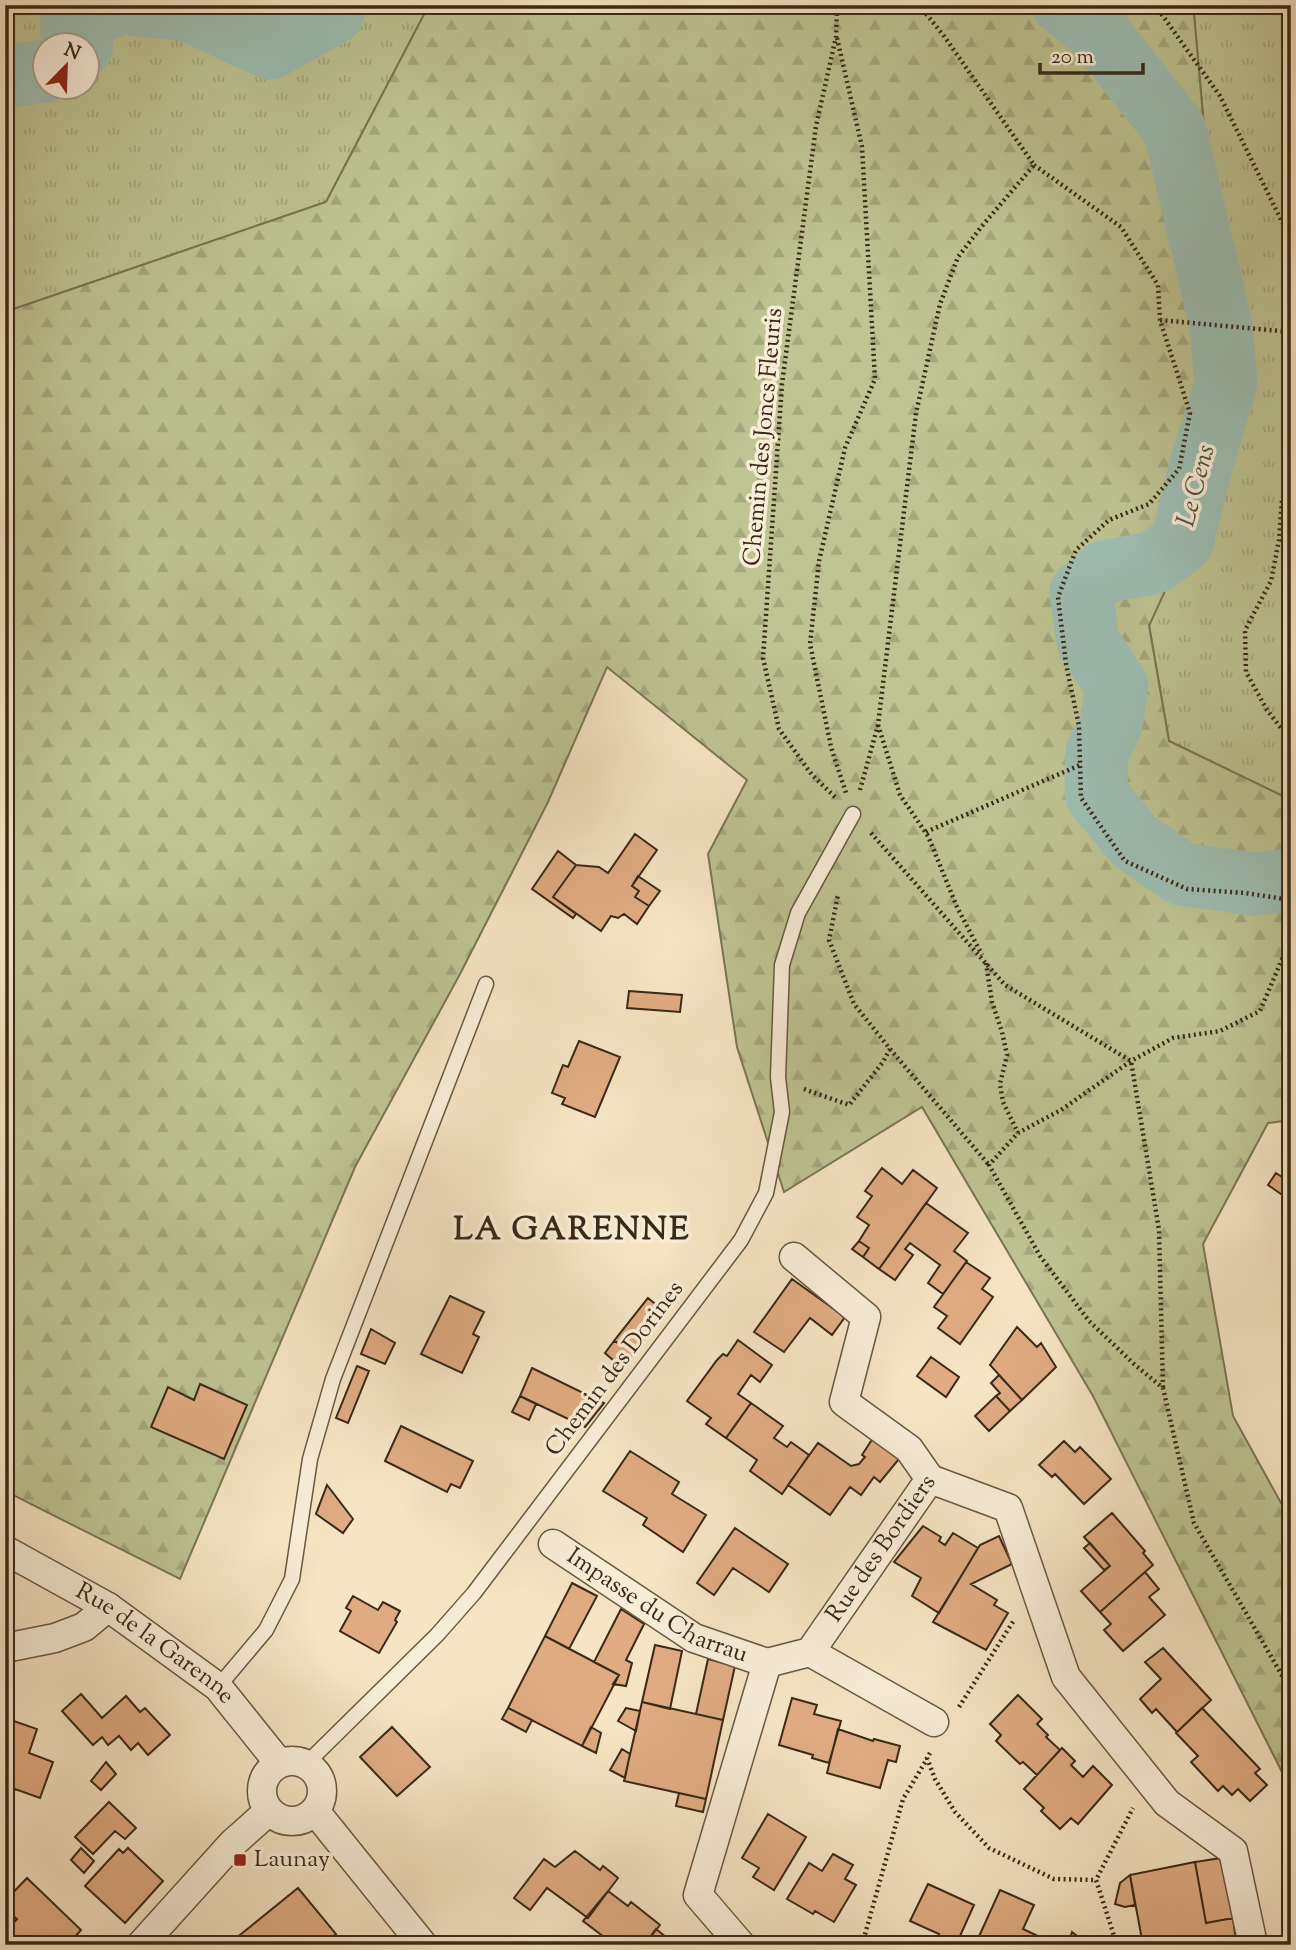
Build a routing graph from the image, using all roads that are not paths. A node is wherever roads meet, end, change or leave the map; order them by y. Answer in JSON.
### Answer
{"nodes":[{"id":1,"x":853,"y":814,"type":"road end"},
{"id":2,"x":486,"y":984,"type":"dead end"},
{"id":3,"x":794,"y":1257,"type":"dead end"},
{"id":4,"x":930,"y":1479,"type":"junction"},
{"id":5,"x":553,"y":1544,"type":"dead end"},
{"id":6,"x":5,"y":1550,"type":"edge"},
{"id":7,"x":108,"y":1607,"type":"junction"},
{"id":8,"x":5,"y":1648,"type":"edge"},
{"id":9,"x":810,"y":1652,"type":"junction"},
{"id":10,"x":767,"y":1663,"type":"junction"},
{"id":11,"x":218,"y":1687,"type":"junction"},
{"id":12,"x":942,"y":1727,"type":"road end"},
{"id":13,"x":293,"y":1764,"type":"junction"},
{"id":14,"x":269,"y":1811,"type":"junction"},
{"id":15,"x":316,"y":1811,"type":"junction"},
{"id":16,"x":141,"y":1945,"type":"edge"},
{"id":17,"x":423,"y":1945,"type":"edge"},
{"id":18,"x":741,"y":1945,"type":"edge"},
{"id":19,"x":1251,"y":1945,"type":"edge"}],
"edges":[{"from":1,"to":13,"type":"lane","name":"Chemin des Dorines"},
{"from":2,"to":11,"type":"lane"},
{"from":3,"to":4,"type":"street"},
{"from":4,"to":9,"type":"street","name":"Rue des Bordiers"},
{"from":4,"to":19,"type":"street","name":"Rue des Bordiers"},
{"from":5,"to":10,"type":"street","name":"Impasse du Charrau"},
{"from":6,"to":7,"type":"street","name":"Rue de la Garenne"},
{"from":7,"to":8,"type":"street"},
{"from":7,"to":11,"type":"street","name":"Rue de la Garenne"},
{"from":9,"to":10,"type":"street","name":"Rue des Bordiers"},
{"from":9,"to":12,"type":"street"},
{"from":10,"to":18,"type":"street"},
{"from":11,"to":13,"type":"street","name":"Rue de la Garenne"},
{"from":13,"to":14,"type":"street"},
{"from":13,"to":15,"type":"street","name":"Rue de la Garenne"},
{"from":14,"to":15,"type":"street"},
{"from":14,"to":16,"type":"street"},
{"from":15,"to":17,"type":"street"}]}
